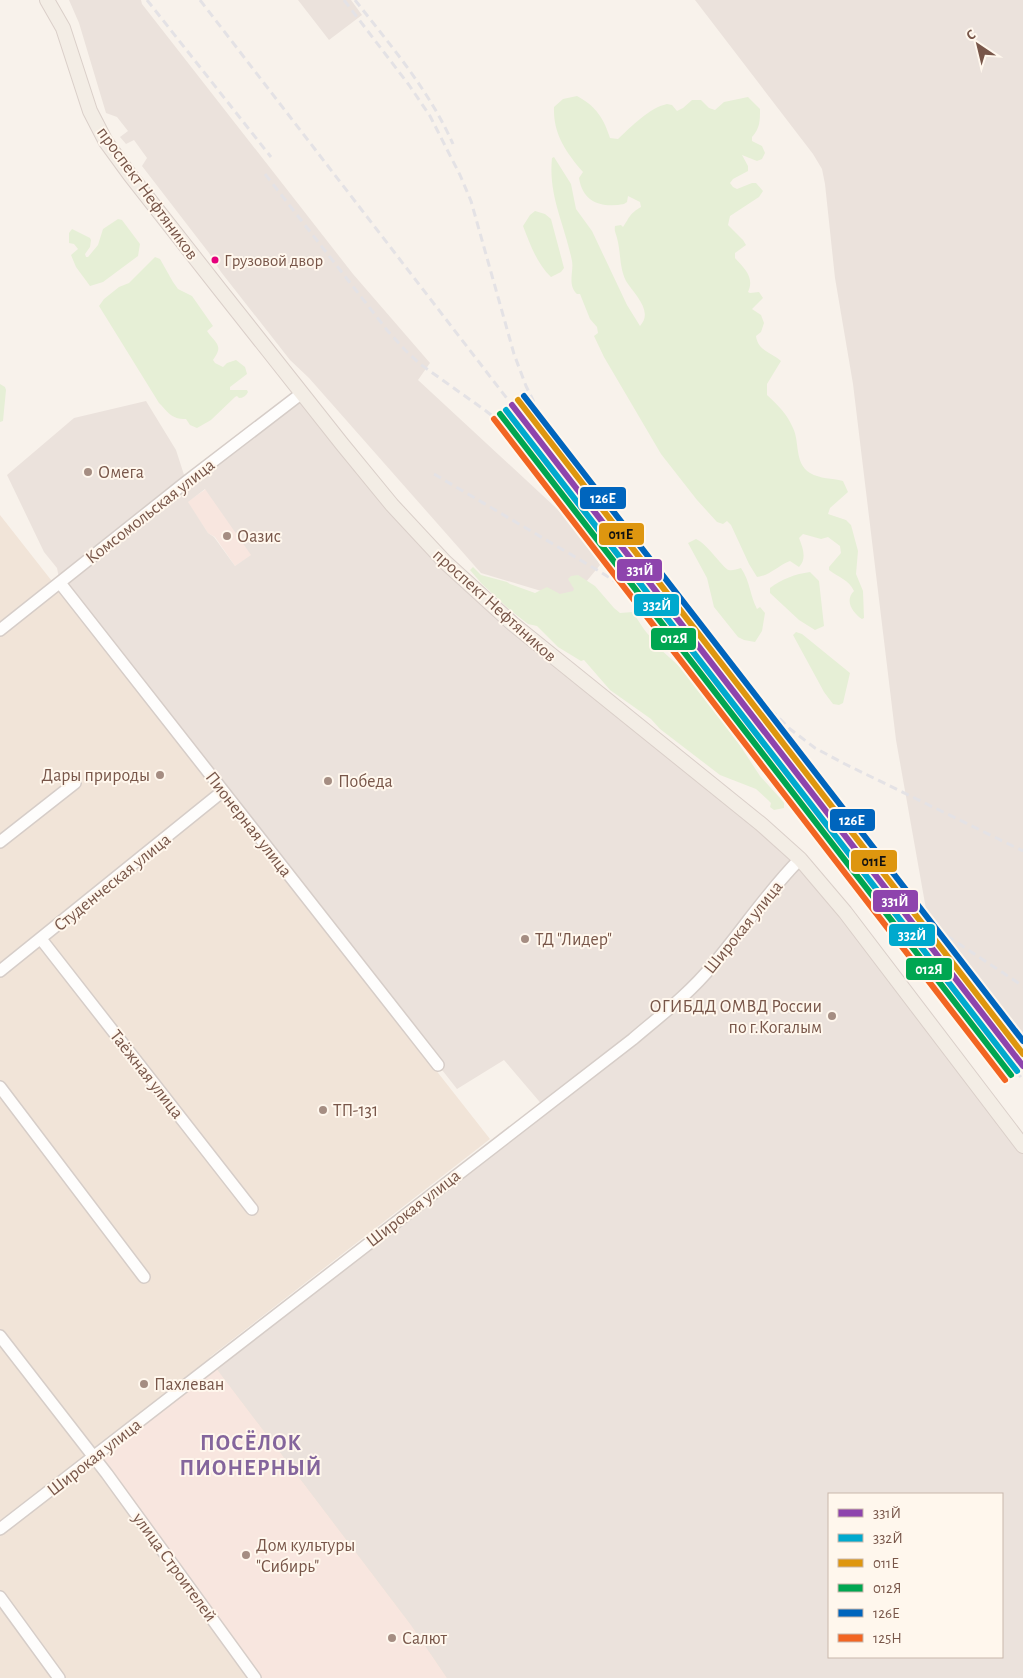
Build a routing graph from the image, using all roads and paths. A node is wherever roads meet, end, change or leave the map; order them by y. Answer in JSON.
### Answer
{"nodes":[{"id":1,"x":47,"y":0,"type":"edge"},
{"id":2,"x":302,"y":393,"type":"junction"},
{"id":3,"x":60,"y":583,"type":"junction"},
{"id":4,"x":0,"y":630,"type":"edge"},
{"id":5,"x":75,"y":783,"type":"dead end"},
{"id":6,"x":223,"y":791,"type":"junction"},
{"id":7,"x":0,"y":842,"type":"edge"},
{"id":8,"x":800,"y":860,"type":"junction"},
{"id":9,"x":41,"y":939,"type":"junction"},
{"id":10,"x":0,"y":971,"type":"edge"},
{"id":11,"x":438,"y":1065,"type":"dead end"},
{"id":12,"x":0,"y":1087,"type":"edge"},
{"id":13,"x":1023,"y":1146,"type":"edge"},
{"id":14,"x":252,"y":1209,"type":"dead end"},
{"id":15,"x":144,"y":1277,"type":"dead end"},
{"id":16,"x":0,"y":1336,"type":"edge"},
{"id":17,"x":94,"y":1456,"type":"junction"},
{"id":18,"x":0,"y":1529,"type":"edge"},
{"id":19,"x":0,"y":1597,"type":"edge"},
{"id":20,"x":59,"y":1678,"type":"edge"},
{"id":21,"x":255,"y":1678,"type":"edge"}],
"edges":[{"from":1,"to":2,"type":"main road","name":"проспект Нефтяников"},
{"from":2,"to":3,"type":"street","name":"Комсомольская улица"},
{"from":2,"to":8,"type":"main road","name":"проспект Нефтяников"},
{"from":3,"to":4,"type":"street","name":"Комсомольская улица"},
{"from":3,"to":6,"type":"street","name":"Пионерная улица"},
{"from":5,"to":7,"type":"street"},
{"from":6,"to":9,"type":"street","name":"Студенческая улица"},
{"from":6,"to":11,"type":"street","name":"Пионерная улица"},
{"from":8,"to":13,"type":"main road","name":"проспект Нефтяников"},
{"from":8,"to":17,"type":"street","name":"Широкая улица"},
{"from":9,"to":10,"type":"street","name":"Студенческая улица"},
{"from":9,"to":14,"type":"street","name":"Таёжная улица"},
{"from":12,"to":15,"type":"street"},
{"from":16,"to":17,"type":"street","name":"улица Строителей"},
{"from":17,"to":18,"type":"street","name":"Широкая улица"},
{"from":17,"to":21,"type":"street","name":"улица Строителей"},
{"from":19,"to":20,"type":"street"}]}
